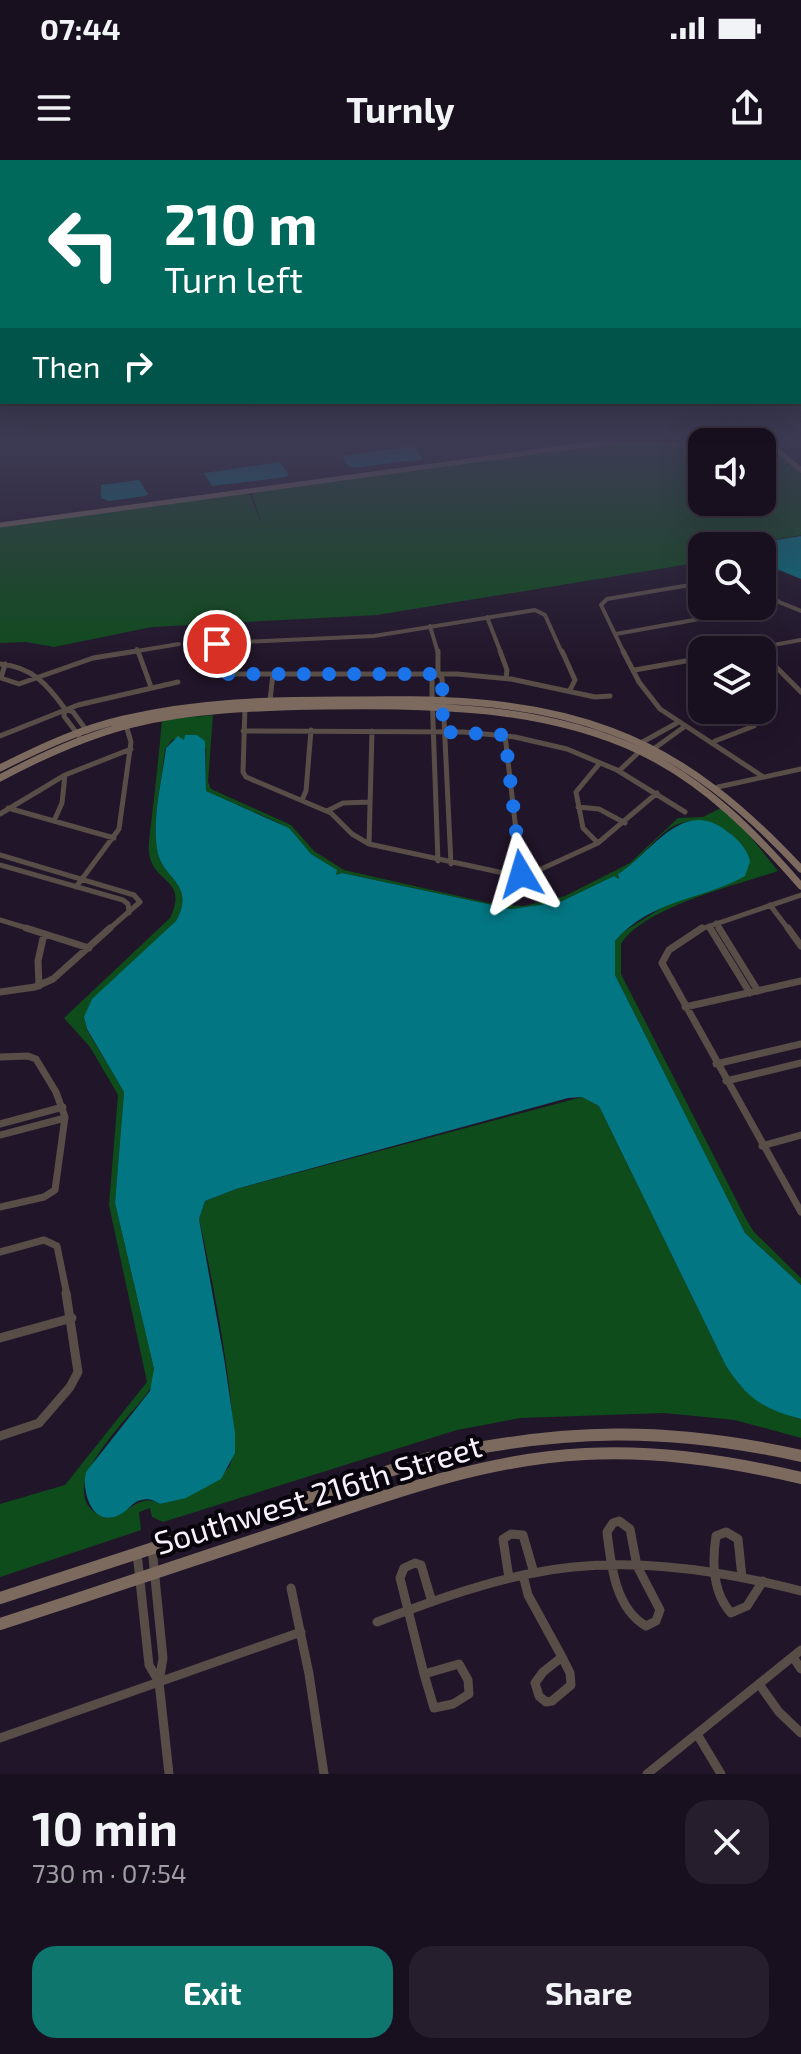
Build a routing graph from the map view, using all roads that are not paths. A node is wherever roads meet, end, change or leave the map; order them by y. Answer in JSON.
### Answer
{"nodes":[{"id":1,"x":63,"y":516,"type":"edge"},
{"id":2,"x":0,"y":525,"type":"edge"},
{"id":3,"x":688,"y":586,"type":"edge"},
{"id":4,"x":778,"y":601,"type":"joint"},
{"id":5,"x":801,"y":611,"type":"edge"},
{"id":6,"x":487,"y":617,"type":"junction"},
{"id":7,"x":430,"y":626,"type":"junction"},
{"id":8,"x":616,"y":634,"type":"junction"},
{"id":9,"x":801,"y":640,"type":"edge"},
{"id":10,"x":179,"y":644,"type":"dead end"},
{"id":11,"x":776,"y":646,"type":"edge"},
{"id":12,"x":137,"y":649,"type":"junction"},
{"id":13,"x":688,"y":660,"type":"edge"},
{"id":14,"x":3,"y":664,"type":"edge"},
{"id":15,"x":776,"y":667,"type":"edge"},
{"id":16,"x":635,"y":670,"type":"junction"},
{"id":17,"x":273,"y":674,"type":"junction"},
{"id":18,"x":438,"y":674,"type":"junction"},
{"id":19,"x":39,"y":675,"type":"junction"},
{"id":20,"x":506,"y":678,"type":"junction"},
{"id":21,"x":178,"y":682,"type":"dead end"},
{"id":22,"x":151,"y":687,"type":"junction"},
{"id":23,"x":570,"y":690,"type":"junction"},
{"id":24,"x":801,"y":692,"type":"edge"},
{"id":25,"x":610,"y":696,"type":"dead end"},
{"id":26,"x":270,"y":700,"type":"junction"},
{"id":27,"x":432,"y":703,"type":"junction"},
{"id":28,"x":442,"y":703,"type":"junction"},
{"id":29,"x":245,"y":707,"type":"junction"},
{"id":30,"x":65,"y":709,"type":"junction"},
{"id":31,"x":677,"y":723,"type":"junction"},
{"id":32,"x":755,"y":724,"type":"edge"},
{"id":33,"x":126,"y":725,"type":"junction"},
{"id":34,"x":684,"y":727,"type":"junction"},
{"id":35,"x":311,"y":730,"type":"junction"},
{"id":36,"x":243,"y":731,"type":"junction"},
{"id":37,"x":372,"y":731,"type":"junction"},
{"id":38,"x":433,"y":732,"type":"junction"},
{"id":39,"x":443,"y":732,"type":"junction"},
{"id":40,"x":88,"y":733,"type":"junction"},
{"id":41,"x":505,"y":735,"type":"junction"},
{"id":42,"x":0,"y":736,"type":"edge"},
{"id":43,"x":79,"y":736,"type":"junction"},
{"id":44,"x":715,"y":741,"type":"junction"},
{"id":45,"x":640,"y":747,"type":"junction"},
{"id":46,"x":131,"y":749,"type":"junction"},
{"id":47,"x":654,"y":749,"type":"junction"},
{"id":48,"x":600,"y":763,"type":"junction"},
{"id":49,"x":0,"y":768,"type":"edge"},
{"id":50,"x":801,"y":769,"type":"edge"},
{"id":51,"x":619,"y":771,"type":"junction"},
{"id":52,"x":65,"y":775,"type":"junction"},
{"id":53,"x":762,"y":776,"type":"junction"},
{"id":54,"x":0,"y":778,"type":"edge"},
{"id":55,"x":718,"y":787,"type":"junction"},
{"id":56,"x":657,"y":793,"type":"junction"},
{"id":57,"x":302,"y":800,"type":"junction"},
{"id":58,"x":370,"y":802,"type":"junction"},
{"id":59,"x":578,"y":807,"type":"junction"},
{"id":60,"x":8,"y":808,"type":"junction"},
{"id":61,"x":327,"y":811,"type":"junction"},
{"id":62,"x":685,"y":812,"type":"dead end"},
{"id":63,"x":0,"y":814,"type":"edge"},
{"id":64,"x":54,"y":821,"type":"junction"},
{"id":65,"x":625,"y":823,"type":"junction"},
{"id":66,"x":114,"y":838,"type":"junction"},
{"id":67,"x":598,"y":843,"type":"junction"},
{"id":68,"x":369,"y":844,"type":"junction"},
{"id":69,"x":0,"y":855,"type":"edge"},
{"id":70,"x":438,"y":861,"type":"junction"},
{"id":71,"x":451,"y":864,"type":"junction"},
{"id":72,"x":0,"y":865,"type":"edge"},
{"id":73,"x":801,"y":869,"type":"edge"},
{"id":74,"x":521,"y":874,"type":"junction"},
{"id":75,"x":81,"y":880,"type":"junction"},
{"id":76,"x":801,"y":886,"type":"edge"},
{"id":77,"x":76,"y":887,"type":"junction"},
{"id":78,"x":801,"y":895,"type":"edge"},
{"id":79,"x":770,"y":905,"type":"junction"},
{"id":80,"x":129,"y":913,"type":"junction"},
{"id":81,"x":0,"y":920,"type":"edge"},
{"id":82,"x":712,"y":925,"type":"junction"},
{"id":83,"x":44,"y":934,"type":"junction"},
{"id":84,"x":801,"y":946,"type":"edge"},
{"id":85,"x":89,"y":948,"type":"junction"},
{"id":86,"x":801,"y":981,"type":"edge"},
{"id":87,"x":39,"y":986,"type":"junction"},
{"id":88,"x":0,"y":992,"type":"edge"},
{"id":89,"x":754,"y":992,"type":"junction"},
{"id":90,"x":685,"y":1007,"type":"junction"},
{"id":91,"x":801,"y":1044,"type":"edge"},
{"id":92,"x":0,"y":1057,"type":"edge"},
{"id":93,"x":801,"y":1063,"type":"edge"},
{"id":94,"x":716,"y":1064,"type":"junction"},
{"id":95,"x":726,"y":1081,"type":"junction"},
{"id":96,"x":63,"y":1107,"type":"junction"},
{"id":97,"x":65,"y":1118,"type":"junction"},
{"id":98,"x":0,"y":1124,"type":"edge"},
{"id":99,"x":0,"y":1135,"type":"edge"},
{"id":100,"x":801,"y":1135,"type":"edge"},
{"id":101,"x":762,"y":1146,"type":"junction"},
{"id":102,"x":0,"y":1207,"type":"edge"},
{"id":103,"x":801,"y":1212,"type":"edge"},
{"id":104,"x":0,"y":1252,"type":"edge"},
{"id":105,"x":72,"y":1318,"type":"junction"},
{"id":106,"x":0,"y":1338,"type":"edge"},
{"id":107,"x":0,"y":1436,"type":"edge"},
{"id":108,"x":801,"y":1456,"type":"edge"},
{"id":109,"x":801,"y":1478,"type":"edge"},
{"id":110,"x":152,"y":1548,"type":"junction"},
{"id":111,"x":137,"y":1553,"type":"junction"},
{"id":112,"x":611,"y":1566,"type":"junction"},
{"id":113,"x":637,"y":1566,"type":"junction"},
{"id":114,"x":154,"y":1573,"type":"junction"},
{"id":115,"x":534,"y":1573,"type":"junction"},
{"id":116,"x":716,"y":1573,"type":"junction"},
{"id":117,"x":523,"y":1575,"type":"junction"},
{"id":118,"x":742,"y":1577,"type":"junction"},
{"id":119,"x":140,"y":1578,"type":"junction"},
{"id":120,"x":509,"y":1578,"type":"junction"},
{"id":121,"x":763,"y":1581,"type":"junction"},
{"id":122,"x":291,"y":1588,"type":"dead end"},
{"id":123,"x":801,"y":1591,"type":"edge"},
{"id":124,"x":0,"y":1598,"type":"edge"},
{"id":125,"x":432,"y":1602,"type":"junction"},
{"id":126,"x":408,"y":1610,"type":"junction"},
{"id":127,"x":377,"y":1622,"type":"dead end"},
{"id":128,"x":0,"y":1624,"type":"edge"},
{"id":129,"x":301,"y":1632,"type":"junction"},
{"id":130,"x":797,"y":1654,"type":"edge"},
{"id":131,"x":562,"y":1657,"type":"junction"},
{"id":132,"x":801,"y":1669,"type":"edge"},
{"id":133,"x":424,"y":1674,"type":"junction"},
{"id":134,"x":159,"y":1682,"type":"junction"},
{"id":135,"x":759,"y":1684,"type":"junction"},
{"id":136,"x":801,"y":1733,"type":"edge"},
{"id":137,"x":697,"y":1734,"type":"junction"},
{"id":138,"x":0,"y":1738,"type":"edge"},
{"id":139,"x":169,"y":1774,"type":"edge"},
{"id":140,"x":324,"y":1774,"type":"edge"},
{"id":141,"x":647,"y":1774,"type":"edge"},
{"id":142,"x":721,"y":1774,"type":"edge"}],
"edges":[{"from":1,"to":2,"type":"street"},
{"from":3,"to":8,"type":"street"},
{"from":4,"to":5,"type":"street"},
{"from":4,"to":8,"type":"street"},
{"from":6,"to":7,"type":"street"},
{"from":6,"to":20,"type":"street"},
{"from":6,"to":23,"type":"street"},
{"from":7,"to":17,"type":"street"},
{"from":7,"to":18,"type":"street"},
{"from":8,"to":16,"type":"street"},
{"from":9,"to":11,"type":"street"},
{"from":10,"to":12,"type":"street"},
{"from":12,"to":19,"type":"street"},
{"from":12,"to":22,"type":"street"},
{"from":13,"to":16,"type":"street"},
{"from":14,"to":19,"type":"street"},
{"from":14,"to":19,"type":"street"},
{"from":15,"to":24,"type":"street"},
{"from":16,"to":31,"type":"street"},
{"from":17,"to":18,"type":"street"},
{"from":17,"to":26,"type":"street"},
{"from":18,"to":20,"type":"street"},
{"from":18,"to":27,"type":"street"},
{"from":18,"to":28,"type":"street"},
{"from":19,"to":30,"type":"street"},
{"from":20,"to":23,"type":"street"},
{"from":21,"to":22,"type":"street"},
{"from":22,"to":30,"type":"street"},
{"from":23,"to":25,"type":"street"},
{"from":26,"to":27,"type":"street"},
{"from":26,"to":40,"type":"street"},
{"from":27,"to":28,"type":"street"},
{"from":27,"to":29,"type":"street"},
{"from":27,"to":38,"type":"street"},
{"from":28,"to":39,"type":"street"},
{"from":28,"to":45,"type":"street"},
{"from":29,"to":33,"type":"street"},
{"from":29,"to":36,"type":"street"},
{"from":30,"to":40,"type":"street"},
{"from":30,"to":42,"type":"street"},
{"from":30,"to":43,"type":"street"},
{"from":31,"to":34,"type":"street"},
{"from":31,"to":45,"type":"street"},
{"from":32,"to":44,"type":"street"},
{"from":33,"to":40,"type":"street"},
{"from":33,"to":46,"type":"street"},
{"from":34,"to":44,"type":"street"},
{"from":34,"to":47,"type":"street"},
{"from":35,"to":36,"type":"street"},
{"from":35,"to":37,"type":"street"},
{"from":35,"to":57,"type":"street"},
{"from":36,"to":57,"type":"street"},
{"from":37,"to":38,"type":"street"},
{"from":37,"to":58,"type":"street"},
{"from":38,"to":39,"type":"street"},
{"from":38,"to":70,"type":"street"},
{"from":39,"to":41,"type":"street"},
{"from":39,"to":71,"type":"street"},
{"from":40,"to":43,"type":"street"},
{"from":41,"to":48,"type":"street"},
{"from":41,"to":74,"type":"street"},
{"from":43,"to":49,"type":"street"},
{"from":43,"to":54,"type":"street"},
{"from":44,"to":53,"type":"street"},
{"from":45,"to":47,"type":"street"},
{"from":45,"to":51,"type":"street"},
{"from":45,"to":76,"type":"street"},
{"from":46,"to":52,"type":"street"},
{"from":46,"to":66,"type":"street"},
{"from":47,"to":55,"type":"street"},
{"from":48,"to":51,"type":"street"},
{"from":48,"to":59,"type":"street"},
{"from":50,"to":53,"type":"street"},
{"from":51,"to":56,"type":"street"},
{"from":52,"to":60,"type":"street"},
{"from":52,"to":64,"type":"street"},
{"from":53,"to":55,"type":"street"},
{"from":55,"to":73,"type":"street"},
{"from":56,"to":62,"type":"street"},
{"from":56,"to":65,"type":"street"},
{"from":57,"to":61,"type":"street"},
{"from":58,"to":61,"type":"street"},
{"from":58,"to":68,"type":"street"},
{"from":59,"to":65,"type":"street"},
{"from":59,"to":67,"type":"street"},
{"from":60,"to":63,"type":"street"},
{"from":60,"to":64,"type":"street"},
{"from":61,"to":68,"type":"street"},
{"from":64,"to":66,"type":"street"},
{"from":65,"to":67,"type":"street"},
{"from":66,"to":75,"type":"street"},
{"from":67,"to":74,"type":"street"},
{"from":68,"to":70,"type":"street"},
{"from":69,"to":75,"type":"street"},
{"from":70,"to":71,"type":"street"},
{"from":71,"to":74,"type":"street"},
{"from":72,"to":77,"type":"street"},
{"from":75,"to":77,"type":"street"},
{"from":75,"to":80,"type":"street"},
{"from":77,"to":80,"type":"street"},
{"from":78,"to":79,"type":"street"},
{"from":79,"to":82,"type":"street"},
{"from":79,"to":84,"type":"street"},
{"from":80,"to":85,"type":"street"},
{"from":81,"to":83,"type":"street"},
{"from":82,"to":89,"type":"street"},
{"from":82,"to":90,"type":"street"},
{"from":83,"to":85,"type":"street"},
{"from":83,"to":87,"type":"street"},
{"from":85,"to":87,"type":"street"},
{"from":86,"to":89,"type":"street"},
{"from":87,"to":88,"type":"street"},
{"from":89,"to":90,"type":"street"},
{"from":90,"to":94,"type":"street"},
{"from":91,"to":94,"type":"street"},
{"from":92,"to":96,"type":"street"},
{"from":93,"to":95,"type":"street"},
{"from":94,"to":95,"type":"street"},
{"from":95,"to":101,"type":"street"},
{"from":96,"to":97,"type":"street"},
{"from":96,"to":98,"type":"street"},
{"from":97,"to":99,"type":"street"},
{"from":97,"to":102,"type":"street"},
{"from":100,"to":101,"type":"street"},
{"from":101,"to":103,"type":"street"},
{"from":104,"to":105,"type":"street"},
{"from":105,"to":106,"type":"street"},
{"from":105,"to":107,"type":"street"},
{"from":108,"to":110,"type":"street","name":"Southwest 216th Street"},
{"from":109,"to":114,"type":"street","name":"Southwest 216th Street"},
{"from":110,"to":111,"type":"street","name":"Southwest 216th Street"},
{"from":110,"to":114,"type":"street"},
{"from":111,"to":119,"type":"street"},
{"from":111,"to":124,"type":"street","name":"Southwest 216th Street"},
{"from":112,"to":113,"type":"street"},
{"from":112,"to":113,"type":"street"},
{"from":112,"to":113,"type":"street"},
{"from":112,"to":115,"type":"street"},
{"from":113,"to":116,"type":"street"},
{"from":114,"to":119,"type":"street","name":"Southwest 216th Street"},
{"from":114,"to":134,"type":"street"},
{"from":115,"to":117,"type":"street"},
{"from":115,"to":120,"type":"street"},
{"from":116,"to":118,"type":"street"},
{"from":116,"to":118,"type":"street"},
{"from":116,"to":121,"type":"street"},
{"from":117,"to":120,"type":"street"},
{"from":117,"to":131,"type":"street"},
{"from":118,"to":121,"type":"street"},
{"from":119,"to":128,"type":"street","name":"Southwest 216th Street"},
{"from":119,"to":134,"type":"street"},
{"from":120,"to":125,"type":"street"},
{"from":121,"to":123,"type":"street"},
{"from":122,"to":129,"type":"street"},
{"from":125,"to":126,"type":"street"},
{"from":125,"to":126,"type":"street"},
{"from":126,"to":127,"type":"street"},
{"from":126,"to":133,"type":"street"},
{"from":129,"to":134,"type":"street"},
{"from":129,"to":140,"type":"street"},
{"from":130,"to":132,"type":"street"},
{"from":130,"to":135,"type":"street"},
{"from":131,"to":131,"type":"street"},
{"from":133,"to":133,"type":"street"},
{"from":134,"to":138,"type":"street"},
{"from":134,"to":139,"type":"street"},
{"from":135,"to":136,"type":"street"},
{"from":135,"to":137,"type":"street"},
{"from":137,"to":141,"type":"street"},
{"from":137,"to":142,"type":"street"}]}
